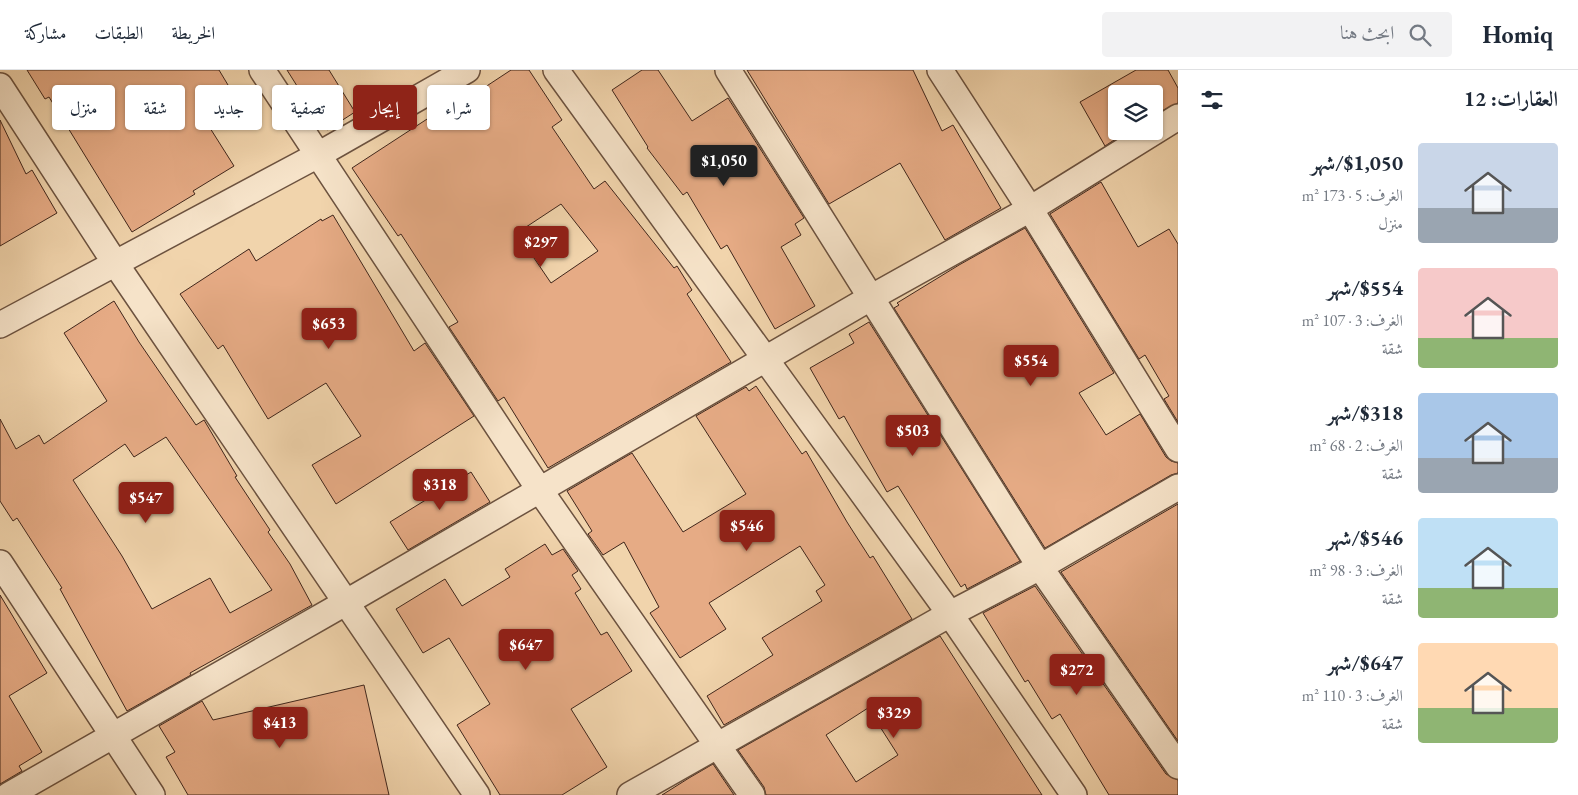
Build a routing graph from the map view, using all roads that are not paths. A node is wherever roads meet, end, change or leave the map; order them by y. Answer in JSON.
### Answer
{"nodes":[{"id":1,"x":262,"y":70,"type":"edge"},
{"id":2,"x":466,"y":70,"type":"edge"},
{"id":3,"x":556,"y":70,"type":"edge"},
{"id":4,"x":728,"y":70,"type":"edge"},
{"id":5,"x":940,"y":70,"type":"edge"},
{"id":6,"x":0,"y":86,"type":"edge"},
{"id":7,"x":1178,"y":117,"type":"edge"},
{"id":8,"x":318,"y":155,"type":"junction"},
{"id":9,"x":1030,"y":208,"type":"junction"},
{"id":10,"x":115,"y":263,"type":"junction"},
{"id":11,"x":872,"y":296,"type":"junction"},
{"id":12,"x":0,"y":325,"type":"edge"},
{"id":13,"x":766,"y":359,"type":"junction"},
{"id":14,"x":1178,"y":449,"type":"edge"},
{"id":15,"x":1178,"y":487,"type":"edge"},
{"id":16,"x":539,"y":489,"type":"junction"},
{"id":17,"x":0,"y":563,"type":"edge"},
{"id":18,"x":1040,"y":567,"type":"junction"},
{"id":19,"x":346,"y":603,"type":"junction"},
{"id":20,"x":950,"y":614,"type":"junction"},
{"id":21,"x":115,"y":736,"type":"junction"},
{"id":22,"x":719,"y":746,"type":"junction"},
{"id":23,"x":1178,"y":766,"type":"edge"},
{"id":24,"x":9,"y":795,"type":"edge"},
{"id":25,"x":152,"y":795,"type":"edge"},
{"id":26,"x":476,"y":795,"type":"edge"},
{"id":27,"x":630,"y":795,"type":"edge"},
{"id":28,"x":752,"y":795,"type":"edge"},
{"id":29,"x":1074,"y":795,"type":"edge"}],
"edges":[{"from":1,"to":8,"type":"street"},
{"from":2,"to":8,"type":"street"},
{"from":3,"to":13,"type":"street"},
{"from":4,"to":11,"type":"street"},
{"from":5,"to":9,"type":"street"},
{"from":6,"to":10,"type":"street"},
{"from":7,"to":9,"type":"street"},
{"from":8,"to":10,"type":"street"},
{"from":8,"to":16,"type":"street"},
{"from":9,"to":11,"type":"street"},
{"from":9,"to":14,"type":"street"},
{"from":10,"to":12,"type":"street"},
{"from":10,"to":19,"type":"street"},
{"from":11,"to":13,"type":"street"},
{"from":11,"to":18,"type":"street"},
{"from":13,"to":16,"type":"street"},
{"from":13,"to":20,"type":"street"},
{"from":15,"to":18,"type":"street"},
{"from":16,"to":19,"type":"street"},
{"from":16,"to":22,"type":"street"},
{"from":17,"to":21,"type":"street"},
{"from":18,"to":20,"type":"street"},
{"from":18,"to":23,"type":"street"},
{"from":19,"to":21,"type":"street"},
{"from":19,"to":26,"type":"street"},
{"from":20,"to":22,"type":"street"},
{"from":20,"to":29,"type":"street"},
{"from":21,"to":24,"type":"street"},
{"from":21,"to":25,"type":"street"},
{"from":22,"to":27,"type":"street"},
{"from":22,"to":28,"type":"street"}]}
